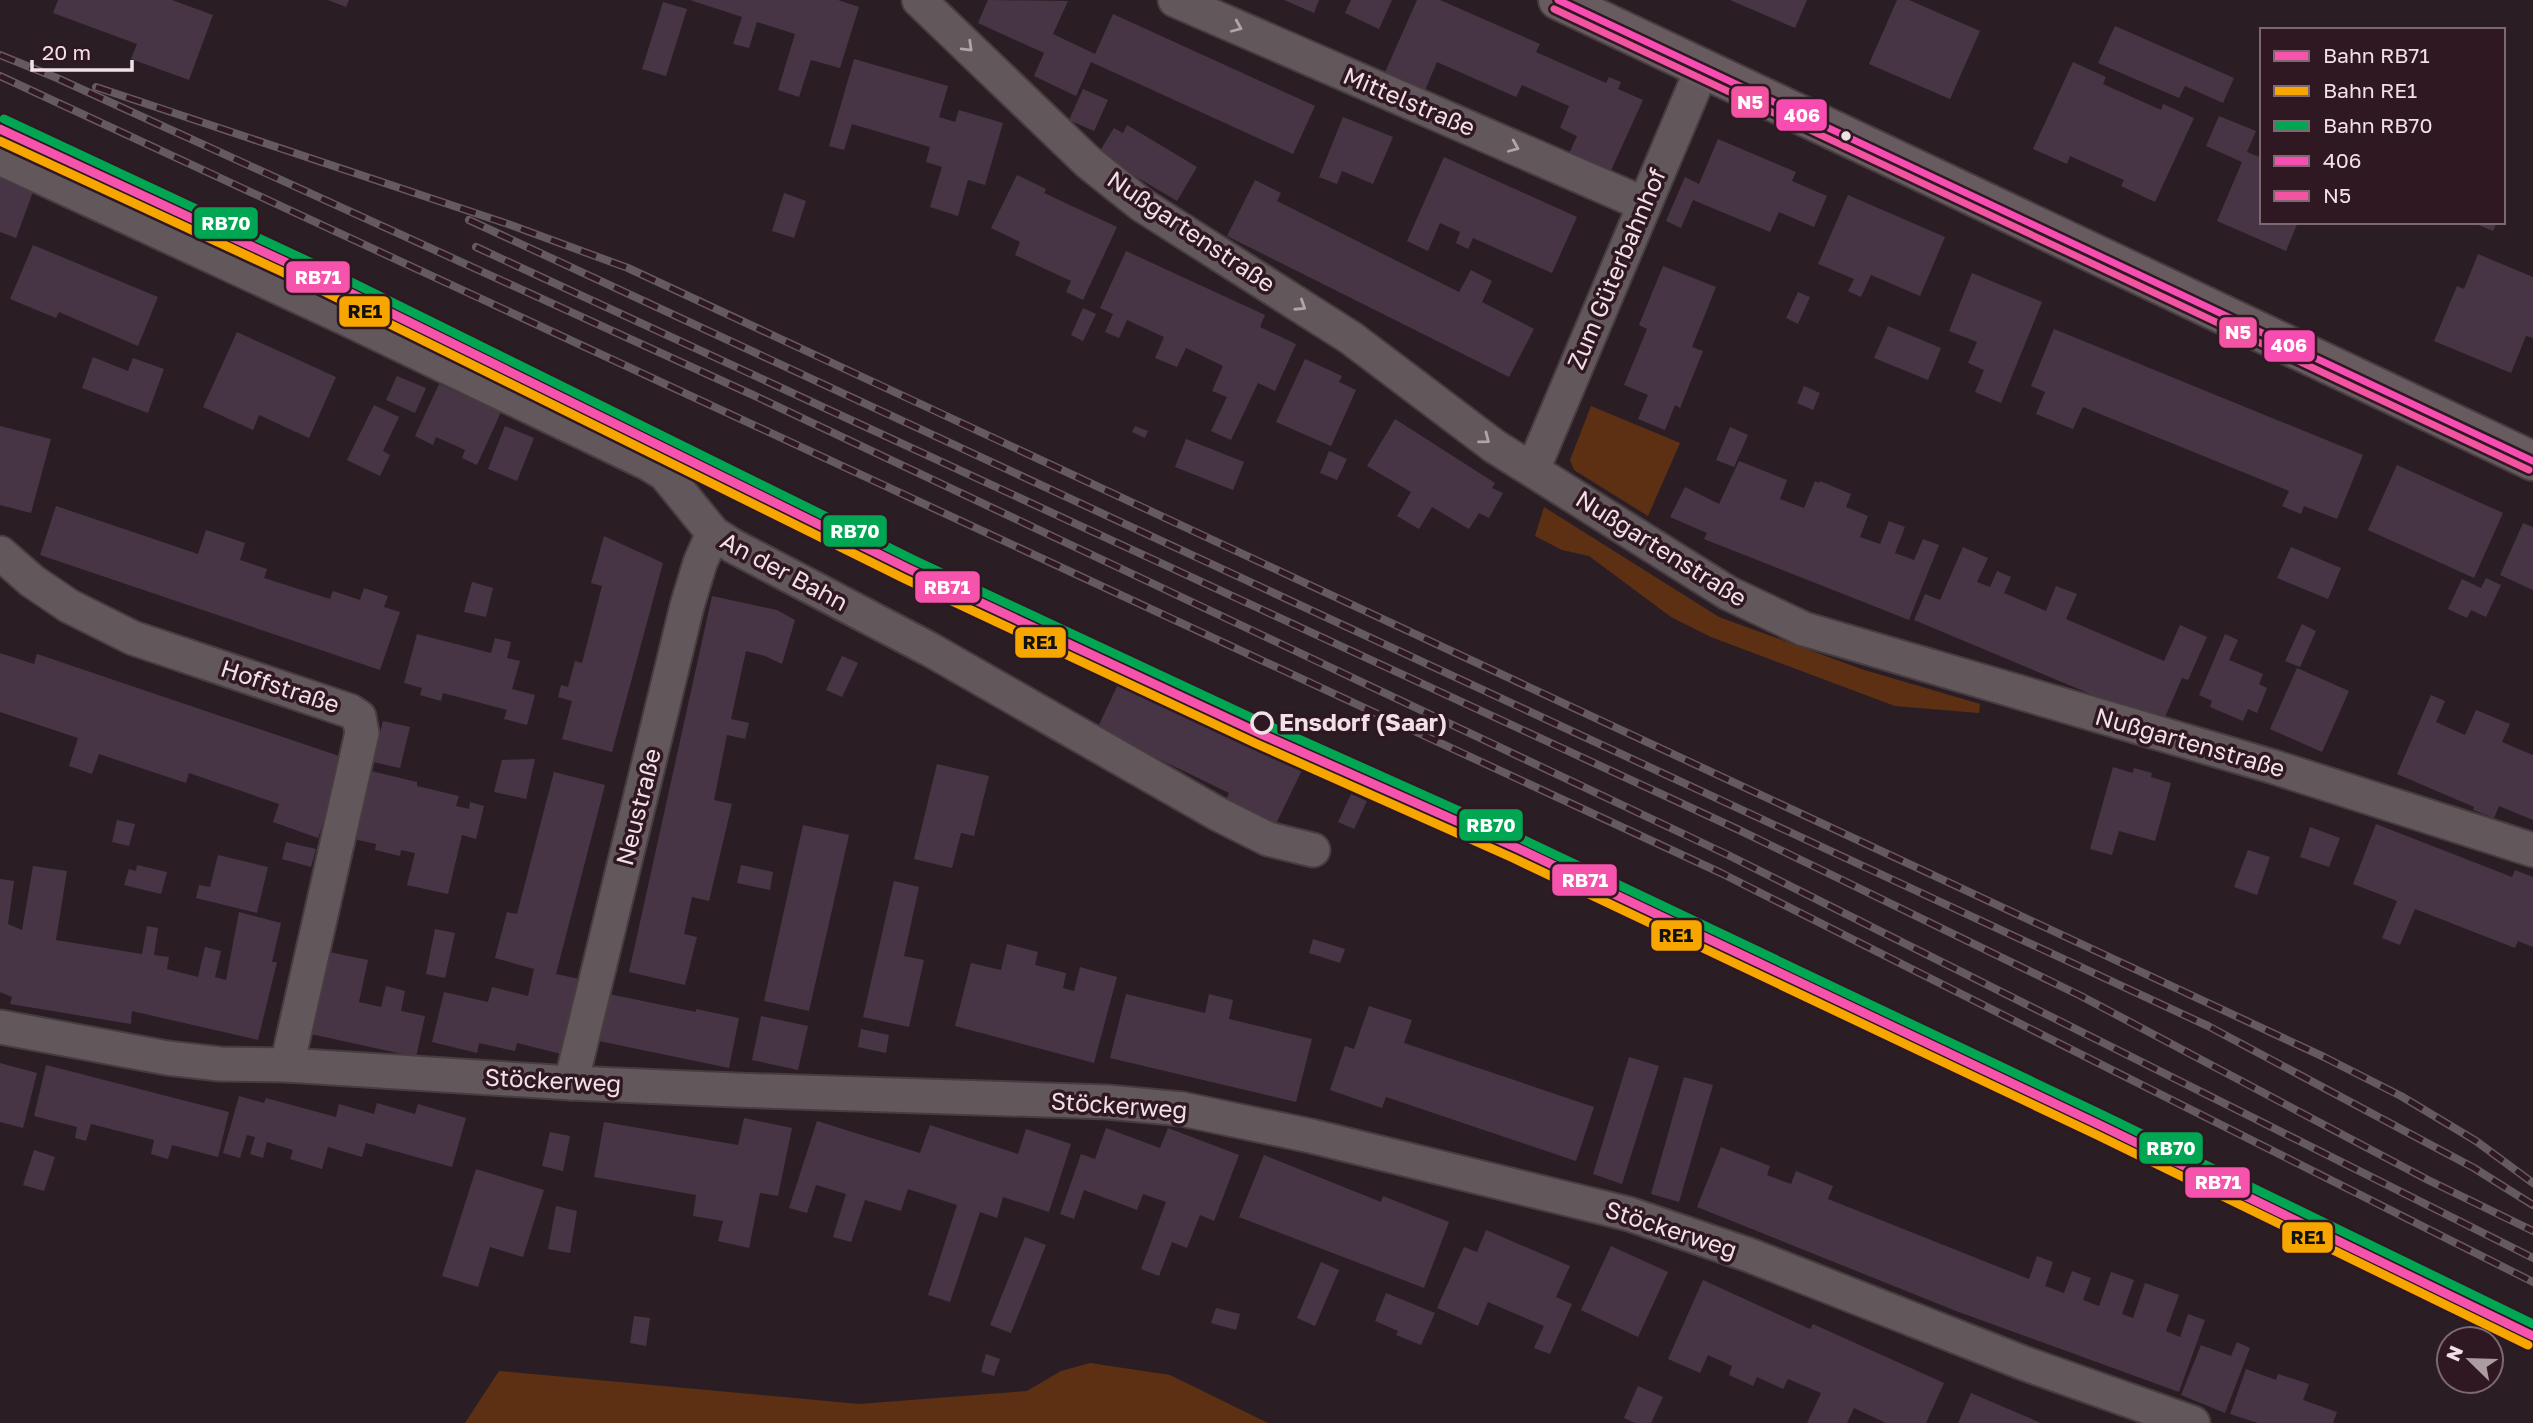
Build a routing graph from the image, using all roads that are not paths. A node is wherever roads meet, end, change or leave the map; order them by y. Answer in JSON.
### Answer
{"nodes":[{"id":1,"x":1175,"y":0,"type":"edge"},
{"id":2,"x":1558,"y":0,"type":"edge"},
{"id":3,"x":921,"y":1,"type":"edge"},
{"id":4,"x":1702,"y":69,"type":"junction"},
{"id":5,"x":0,"y":158,"type":"edge"},
{"id":6,"x":1644,"y":204,"type":"junction"},
{"id":7,"x":2533,"y":461,"type":"edge"},
{"id":8,"x":1533,"y":469,"type":"junction"},
{"id":9,"x":713,"y":533,"type":"junction"},
{"id":10,"x":0,"y":553,"type":"edge"},
{"id":11,"x":1314,"y":850,"type":"dead end"},
{"id":12,"x":2533,"y":850,"type":"edge"},
{"id":13,"x":0,"y":1027,"type":"edge"},
{"id":14,"x":287,"y":1065,"type":"junction"},
{"id":15,"x":571,"y":1083,"type":"junction"},
{"id":16,"x":2193,"y":1423,"type":"edge"}],
"edges":[{"from":1,"to":6,"type":"street","name":"Mittelstraße","one_way":true},
{"from":2,"to":4,"type":"main road"},
{"from":3,"to":8,"type":"street","name":"Nußgartenstraße","one_way":true},
{"from":4,"to":6,"type":"street","name":"Zum Güterbahnhof"},
{"from":4,"to":7,"type":"main road"},
{"from":5,"to":9,"type":"street","name":"An der Bahn"},
{"from":6,"to":8,"type":"street","name":"Zum Güterbahnhof"},
{"from":8,"to":12,"type":"street","name":"Nußgartenstraße"},
{"from":9,"to":11,"type":"street","name":"An der Bahn"},
{"from":9,"to":15,"type":"street","name":"Neustraße"},
{"from":10,"to":14,"type":"street","name":"Hoffstraße"},
{"from":13,"to":14,"type":"street","name":"Stöckerweg"},
{"from":14,"to":15,"type":"street","name":"Stöckerweg"},
{"from":15,"to":16,"type":"street","name":"Stöckerweg"}]}
